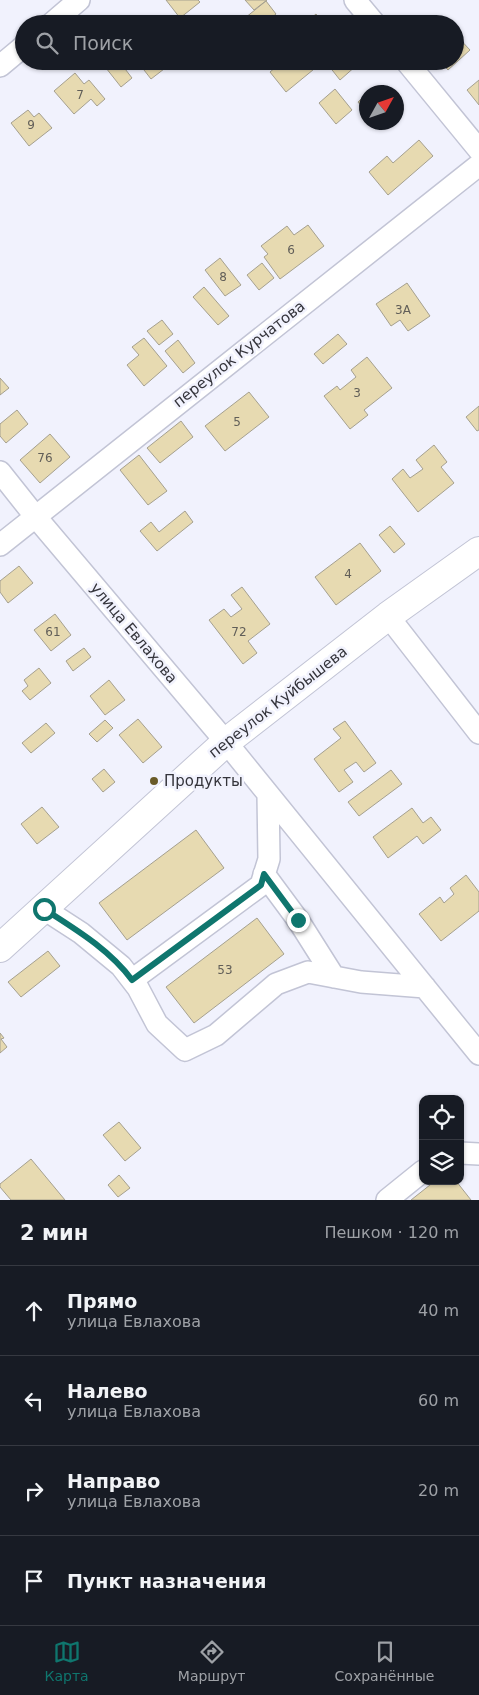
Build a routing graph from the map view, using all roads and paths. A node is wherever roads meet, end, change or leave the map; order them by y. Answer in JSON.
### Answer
{"nodes":[{"id":1,"x":80,"y":0,"type":"edge"},
{"id":2,"x":355,"y":0,"type":"edge"},
{"id":3,"x":62,"y":15,"type":"edge"},
{"id":4,"x":368,"y":15,"type":"edge"},
{"id":5,"x":15,"y":54,"type":"edge"},
{"id":6,"x":0,"y":66,"type":"edge"},
{"id":7,"x":413,"y":70,"type":"edge"},
{"id":8,"x":479,"y":150,"type":"edge"},
{"id":9,"x":479,"y":165,"type":"edge"},
{"id":10,"x":0,"y":472,"type":"edge"},
{"id":11,"x":35,"y":516,"type":"junction"},
{"id":12,"x":0,"y":545,"type":"edge"},
{"id":13,"x":479,"y":551,"type":"edge"},
{"id":14,"x":388,"y":616,"type":"junction"},
{"id":15,"x":479,"y":733,"type":"edge"},
{"id":16,"x":226,"y":742,"type":"junction"},
{"id":17,"x":268,"y":794,"type":"junction"},
{"id":18,"x":264,"y":874,"type":"junction"},
{"id":19,"x":44,"y":909,"type":"junction"},
{"id":20,"x":0,"y":948,"type":"edge"},
{"id":21,"x":334,"y":977,"type":"junction"},
{"id":22,"x":132,"y":980,"type":"junction"},
{"id":23,"x":425,"y":987,"type":"junction"},
{"id":24,"x":479,"y":1054,"type":"edge"},
{"id":25,"x":464,"y":1153,"type":"edge"},
{"id":26,"x":479,"y":1154,"type":"edge"},
{"id":27,"x":419,"y":1174,"type":"edge"},
{"id":28,"x":388,"y":1200,"type":"edge"}],
"edges":[{"from":1,"to":3,"type":"street"},
{"from":2,"to":4,"type":"street"},
{"from":5,"to":6,"type":"street"},
{"from":7,"to":8,"type":"street"},
{"from":9,"to":11,"type":"street","name":"переулок Курчатова"},
{"from":10,"to":11,"type":"street","name":"улица Евлахова"},
{"from":11,"to":12,"type":"street","name":"переулок Курчатова"},
{"from":11,"to":16,"type":"street","name":"улица Евлахова"},
{"from":13,"to":14,"type":"main road","name":"переулок Куйбышева"},
{"from":14,"to":15,"type":"street"},
{"from":14,"to":16,"type":"main road","name":"переулок Куйбышева"},
{"from":16,"to":17,"type":"street","name":"улица Евлахова"},
{"from":16,"to":19,"type":"main road","name":"переулок Куйбышева"},
{"from":17,"to":18,"type":"street"},
{"from":17,"to":23,"type":"street","name":"улица Евлахова"},
{"from":18,"to":21,"type":"street"},
{"from":18,"to":22,"type":"street"},
{"from":19,"to":20,"type":"main road","name":"переулок Куйбышева"},
{"from":19,"to":22,"type":"street"},
{"from":21,"to":22,"type":"street"},
{"from":21,"to":23,"type":"street"},
{"from":23,"to":24,"type":"street","name":"улица Евлахова"},
{"from":25,"to":26,"type":"street"},
{"from":27,"to":28,"type":"street"}]}
